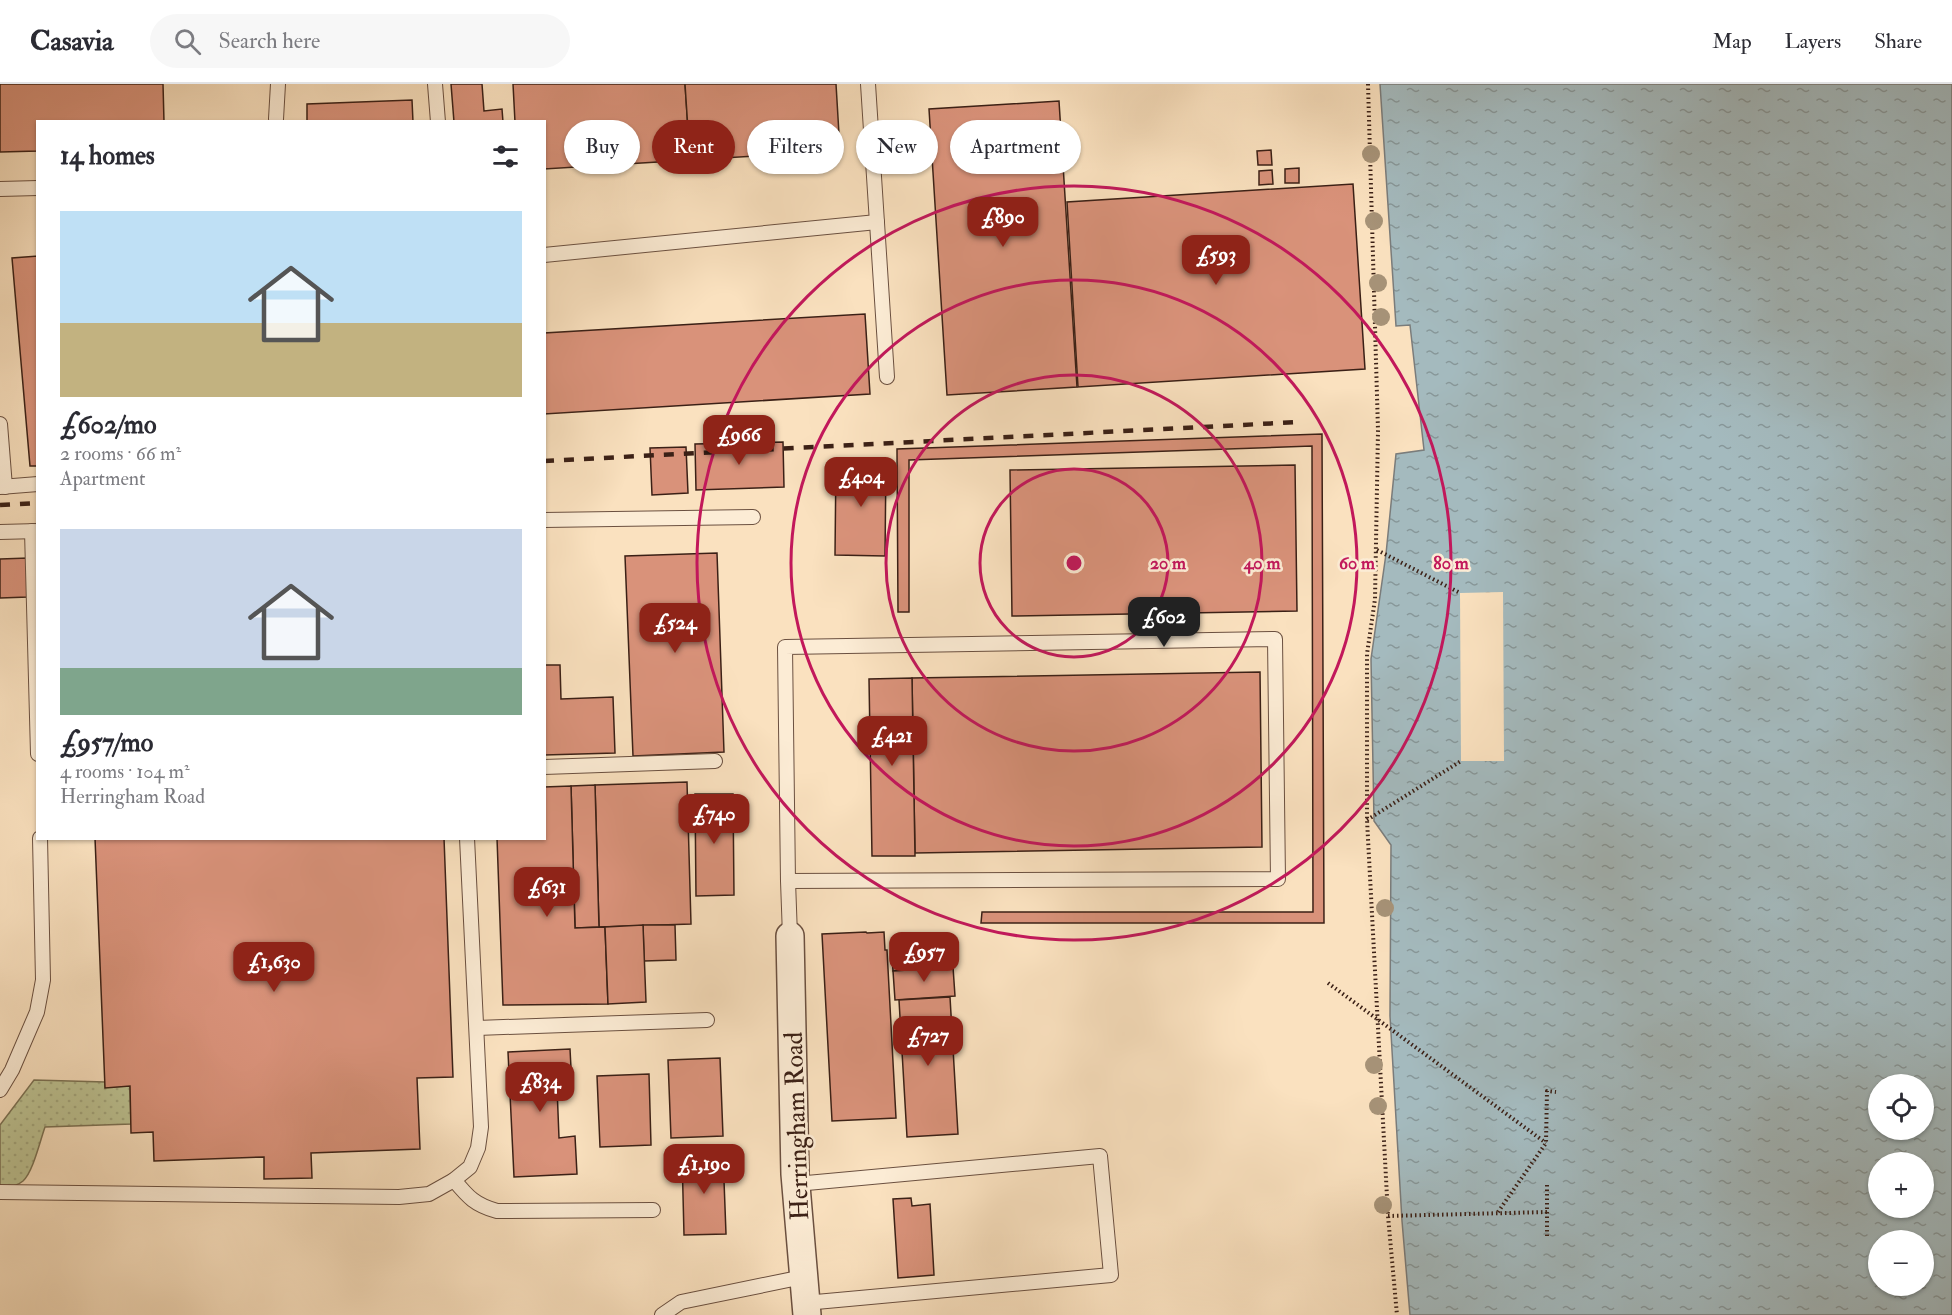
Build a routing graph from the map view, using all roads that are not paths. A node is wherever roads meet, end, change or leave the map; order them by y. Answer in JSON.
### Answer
{"nodes":[{"id":1,"x":278,"y":84,"type":"edge"},
{"id":2,"x":435,"y":84,"type":"edge"},
{"id":3,"x":867,"y":84,"type":"edge"},
{"id":4,"x":276,"y":118,"type":"dead end"},
{"id":5,"x":438,"y":120,"type":"edge"},
{"id":6,"x":36,"y":188,"type":"edge"},
{"id":7,"x":0,"y":189,"type":"edge"},
{"id":8,"x":877,"y":222,"type":"junction"},
{"id":9,"x":546,"y":255,"type":"edge"},
{"id":10,"x":887,"y":377,"type":"dead end"},
{"id":11,"x":0,"y":424,"type":"edge"},
{"id":12,"x":36,"y":484,"type":"edge"},
{"id":13,"x":2,"y":487,"type":"edge"},
{"id":14,"x":753,"y":518,"type":"dead end"},
{"id":15,"x":546,"y":520,"type":"edge"},
{"id":16,"x":35,"y":531,"type":"edge"},
{"id":17,"x":0,"y":532,"type":"edge"},
{"id":18,"x":36,"y":605,"type":"edge"},
{"id":19,"x":715,"y":761,"type":"dead end"},
{"id":20,"x":546,"y":767,"type":"edge"},
{"id":21,"x":40,"y":840,"type":"edge"},
{"id":22,"x":467,"y":840,"type":"edge"},
{"id":23,"x":788,"y":881,"type":"junction"},
{"id":24,"x":790,"y":936,"type":"joint"},
{"id":25,"x":707,"y":1020,"type":"dead end"},
{"id":26,"x":477,"y":1028,"type":"junction"},
{"id":27,"x":0,"y":1090,"type":"edge"},
{"id":28,"x":454,"y":1180,"type":"junction"},
{"id":29,"x":796,"y":1184,"type":"junction"},
{"id":30,"x":0,"y":1192,"type":"edge"},
{"id":31,"x":653,"y":1210,"type":"dead end"},
{"id":32,"x":805,"y":1298,"type":"edge"},
{"id":33,"x":662,"y":1315,"type":"edge"}],
"edges":[{"from":1,"to":4,"type":"lane"},
{"from":2,"to":5,"type":"lane"},
{"from":3,"to":8,"type":"lane"},
{"from":6,"to":7,"type":"lane"},
{"from":8,"to":9,"type":"lane"},
{"from":8,"to":10,"type":"lane"},
{"from":11,"to":13,"type":"lane"},
{"from":12,"to":13,"type":"lane"},
{"from":14,"to":15,"type":"lane"},
{"from":16,"to":17,"type":"lane"},
{"from":16,"to":18,"type":"lane"},
{"from":19,"to":20,"type":"lane"},
{"from":21,"to":27,"type":"lane"},
{"from":22,"to":26,"type":"lane"},
{"from":23,"to":23,"type":"lane"},
{"from":23,"to":24,"type":"lane"},
{"from":24,"to":29,"type":"street","name":"Herringham Road"},
{"from":25,"to":26,"type":"lane"},
{"from":26,"to":28,"type":"lane"},
{"from":28,"to":30,"type":"lane"},
{"from":28,"to":31,"type":"lane"},
{"from":29,"to":32,"type":"street","name":"Herringham Road"},
{"from":29,"to":32,"type":"lane"},
{"from":32,"to":33,"type":"lane"}]}
